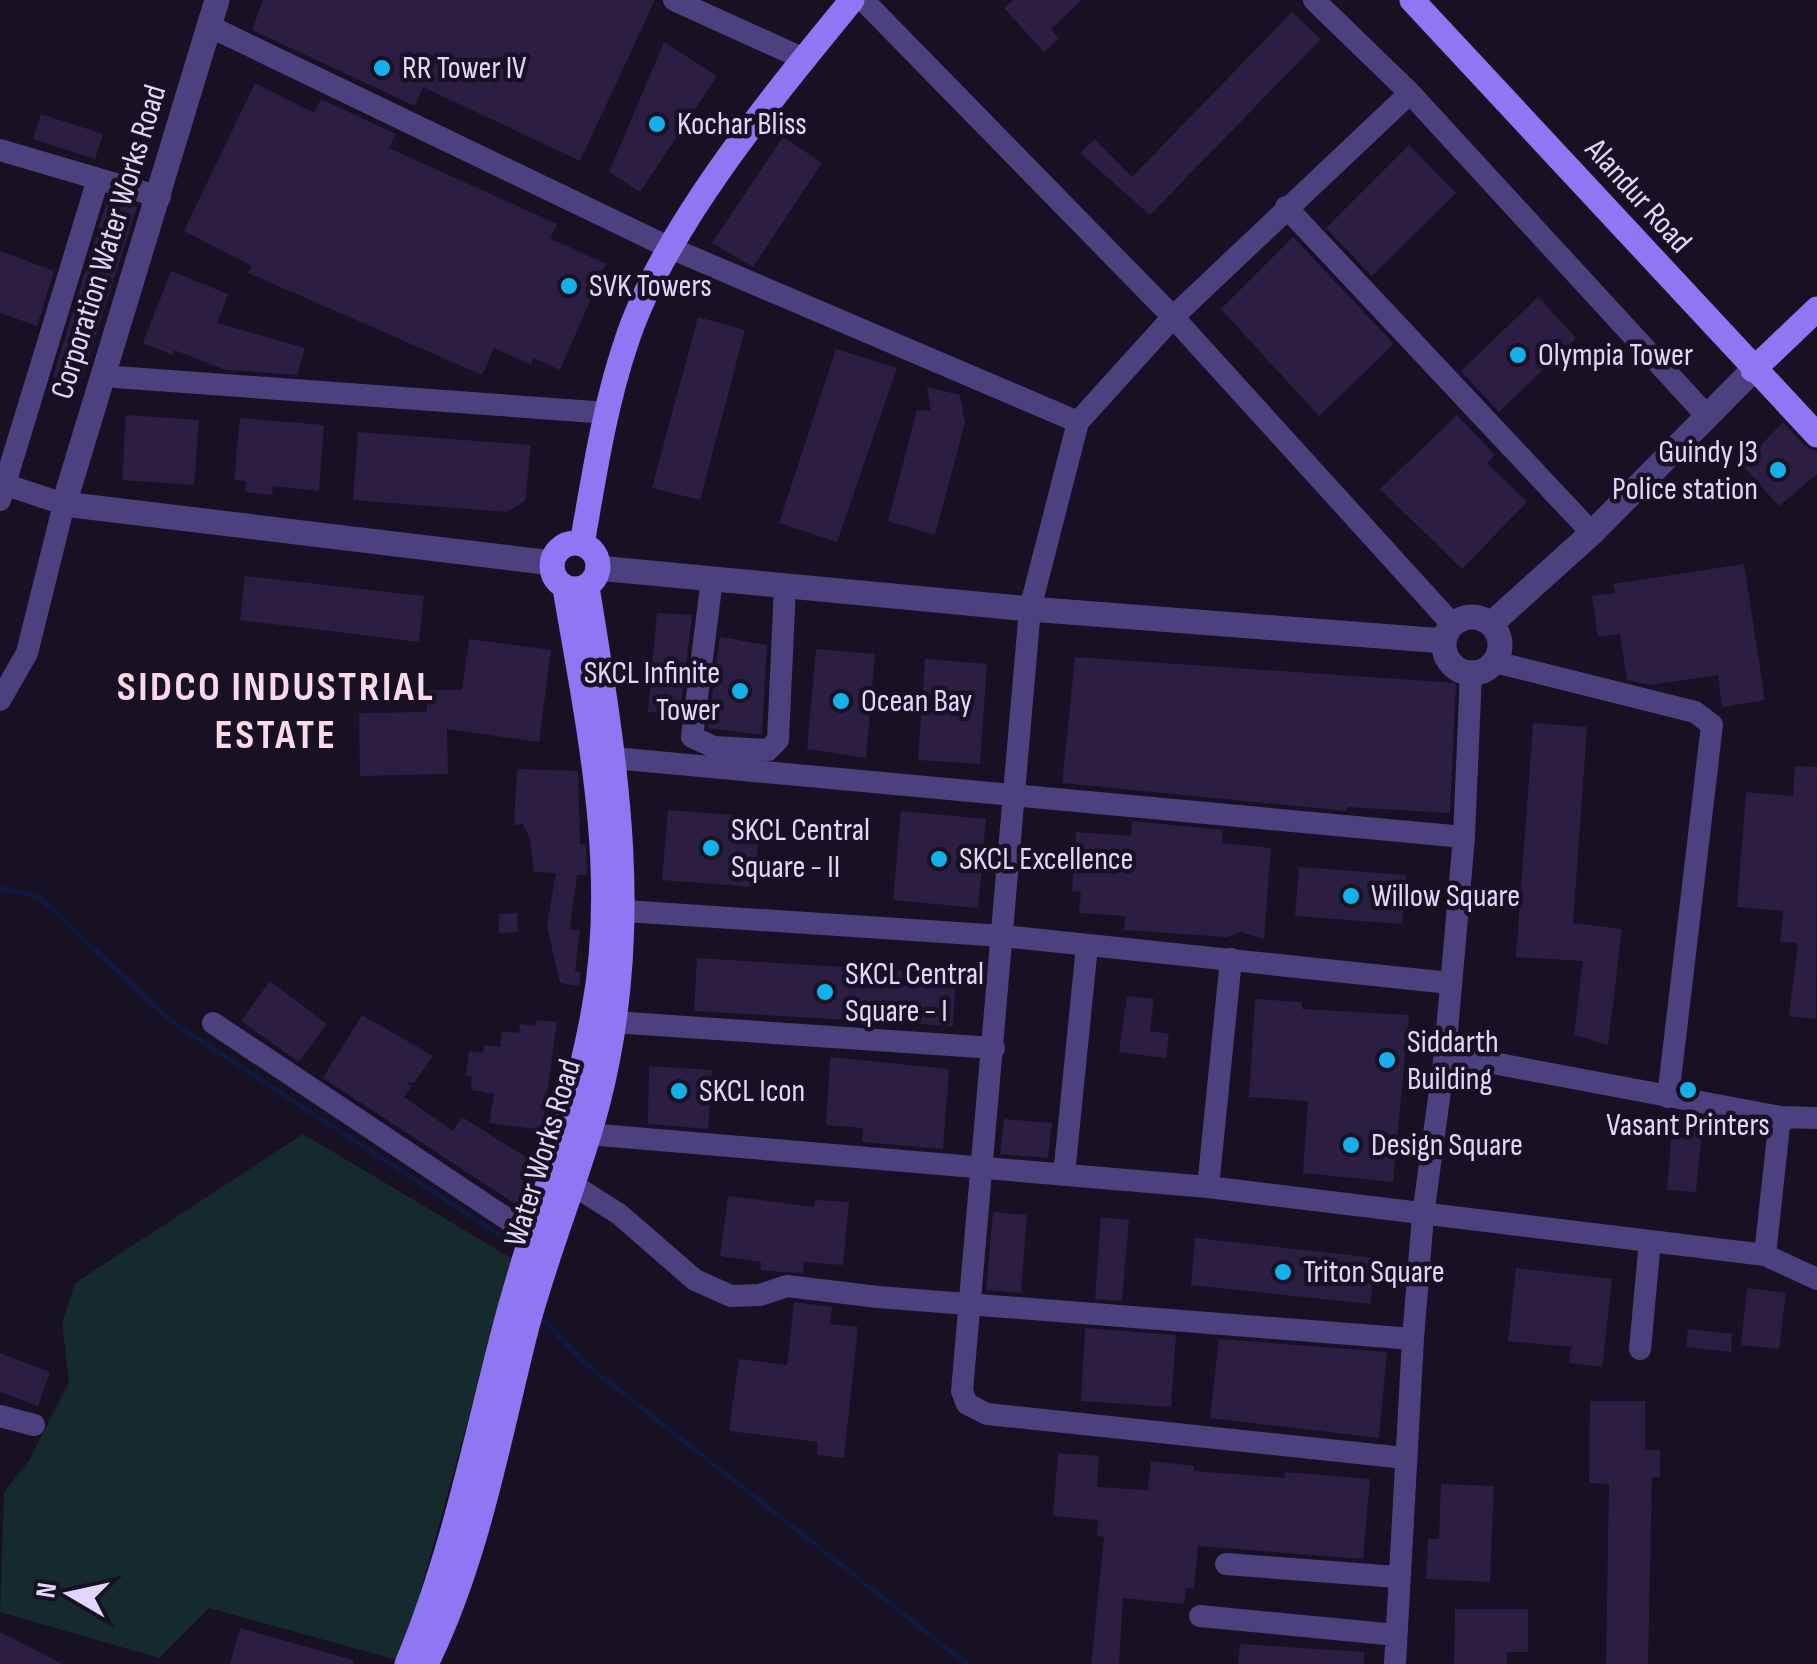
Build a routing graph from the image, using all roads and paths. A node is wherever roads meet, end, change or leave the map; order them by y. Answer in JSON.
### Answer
{"nodes":[{"id":1,"x":217,"y":0,"type":"edge"},
{"id":2,"x":674,"y":0,"type":"edge"},
{"id":3,"x":852,"y":0,"type":"edge"},
{"id":4,"x":863,"y":0,"type":"edge"},
{"id":5,"x":1314,"y":0,"type":"edge"},
{"id":6,"x":1412,"y":0,"type":"edge"},
{"id":7,"x":209,"y":26,"type":"junction"},
{"id":8,"x":804,"y":59,"type":"junction"},
{"id":9,"x":1410,"y":94,"type":"junction"},
{"id":10,"x":0,"y":150,"type":"edge"},
{"id":11,"x":98,"y":179,"type":"junction"},
{"id":12,"x":160,"y":197,"type":"junction"},
{"id":13,"x":1286,"y":206,"type":"junction"},
{"id":14,"x":668,"y":246,"type":"junction"},
{"id":15,"x":1817,"y":309,"type":"edge"},
{"id":16,"x":1172,"y":317,"type":"junction"},
{"id":17,"x":1752,"y":370,"type":"junction"},
{"id":18,"x":102,"y":376,"type":"junction"},
{"id":19,"x":608,"y":412,"type":"junction"},
{"id":20,"x":1706,"y":416,"type":"junction"},
{"id":21,"x":1078,"y":422,"type":"junction"},
{"id":22,"x":1817,"y":435,"type":"edge"},
{"id":23,"x":2,"y":489,"type":"edge"},
{"id":24,"x":64,"y":504,"type":"junction"},
{"id":25,"x":1592,"y":533,"type":"junction"},
{"id":26,"x":582,"y":544,"type":"junction"},
{"id":27,"x":552,"y":564,"type":"junction"},
{"id":28,"x":712,"y":579,"type":"junction"},
{"id":29,"x":583,"y":581,"type":"junction"},
{"id":30,"x":786,"y":586,"type":"junction"},
{"id":31,"x":1030,"y":609,"type":"junction"},
{"id":32,"x":1491,"y":624,"type":"junction"},
{"id":33,"x":1448,"y":633,"type":"junction"},
{"id":34,"x":1495,"y":662,"type":"junction"},
{"id":35,"x":1471,"y":674,"type":"junction"},
{"id":36,"x":0,"y":700,"type":"edge"},
{"id":37,"x":614,"y":758,"type":"junction"},
{"id":38,"x":1013,"y":796,"type":"junction"},
{"id":39,"x":1464,"y":837,"type":"junction"},
{"id":40,"x":613,"y":866,"type":"junction"},
{"id":41,"x":625,"y":912,"type":"junction"},
{"id":42,"x":1003,"y":936,"type":"junction"},
{"id":43,"x":1088,"y":946,"type":"junction"},
{"id":44,"x":1231,"y":959,"type":"junction"},
{"id":45,"x":1450,"y":983,"type":"junction"},
{"id":46,"x":613,"y":1022,"type":"junction"},
{"id":47,"x":213,"y":1023,"type":"dead end"},
{"id":48,"x":994,"y":1048,"type":"junction"},
{"id":49,"x":1445,"y":1054,"type":"junction"},
{"id":50,"x":1668,"y":1097,"type":"junction"},
{"id":51,"x":1780,"y":1117,"type":"junction"},
{"id":52,"x":1817,"y":1118,"type":"edge"},
{"id":53,"x":588,"y":1134,"type":"junction"},
{"id":54,"x":984,"y":1168,"type":"junction"},
{"id":55,"x":1064,"y":1175,"type":"junction"},
{"id":56,"x":561,"y":1177,"type":"junction"},
{"id":57,"x":1208,"y":1187,"type":"junction"},
{"id":58,"x":1423,"y":1216,"type":"junction"},
{"id":59,"x":1650,"y":1241,"type":"junction"},
{"id":60,"x":536,"y":1242,"type":"junction"},
{"id":61,"x":1765,"y":1255,"type":"junction"},
{"id":62,"x":530,"y":1273,"type":"junction"},
{"id":63,"x":1817,"y":1279,"type":"edge"},
{"id":64,"x":968,"y":1304,"type":"junction"},
{"id":65,"x":1412,"y":1338,"type":"junction"},
{"id":66,"x":1640,"y":1350,"type":"dead end"},
{"id":67,"x":0,"y":1416,"type":"edge"},
{"id":68,"x":34,"y":1425,"type":"dead end"},
{"id":69,"x":1405,"y":1458,"type":"junction"},
{"id":70,"x":1226,"y":1564,"type":"dead end"},
{"id":71,"x":1396,"y":1578,"type":"junction"},
{"id":72,"x":1200,"y":1616,"type":"dead end"},
{"id":73,"x":1396,"y":1635,"type":"junction"},
{"id":74,"x":406,"y":1664,"type":"edge"},
{"id":75,"x":426,"y":1664,"type":"edge"},
{"id":76,"x":1395,"y":1664,"type":"edge"}],
"edges":[{"from":1,"to":7,"type":"street","name":"Corporation Water Works Road"},
{"from":2,"to":8,"type":"street"},
{"from":3,"to":8,"type":"main road"},
{"from":4,"to":16,"type":"street"},
{"from":5,"to":9,"type":"street"},
{"from":6,"to":17,"type":"main road","name":"Alandur Road"},
{"from":7,"to":12,"type":"street","name":"Corporation Water Works Road"},
{"from":7,"to":14,"type":"street"},
{"from":8,"to":14,"type":"main road"},
{"from":9,"to":13,"type":"street"},
{"from":9,"to":20,"type":"street"},
{"from":10,"to":11,"type":"street"},
{"from":11,"to":12,"type":"street"},
{"from":11,"to":23,"type":"street"},
{"from":12,"to":18,"type":"street","name":"Corporation Water Works Road"},
{"from":13,"to":16,"type":"street"},
{"from":13,"to":25,"type":"street"},
{"from":14,"to":19,"type":"main road"},
{"from":14,"to":21,"type":"street"},
{"from":15,"to":17,"type":"main road"},
{"from":16,"to":21,"type":"street"},
{"from":16,"to":33,"type":"street"},
{"from":17,"to":20,"type":"street"},
{"from":17,"to":22,"type":"main road","name":"Alandur Road"},
{"from":18,"to":19,"type":"street"},
{"from":18,"to":24,"type":"street","name":"Corporation Water Works Road"},
{"from":19,"to":26,"type":"main road"},
{"from":20,"to":25,"type":"street"},
{"from":21,"to":31,"type":"street"},
{"from":23,"to":24,"type":"street"},
{"from":24,"to":27,"type":"street"},
{"from":24,"to":36,"type":"street"},
{"from":25,"to":32,"type":"street"},
{"from":26,"to":27,"type":"main road"},
{"from":26,"to":29,"type":"main road"},
{"from":27,"to":29,"type":"main road"},
{"from":28,"to":29,"type":"street"},
{"from":28,"to":30,"type":"street"},
{"from":28,"to":30,"type":"street"},
{"from":29,"to":37,"type":"main road","name":"Water Works Road"},
{"from":29,"to":40,"type":"main road","name":"Water Works Road"},
{"from":30,"to":31,"type":"street"},
{"from":31,"to":33,"type":"street"},
{"from":31,"to":38,"type":"street"},
{"from":32,"to":33,"type":"street"},
{"from":32,"to":34,"type":"street"},
{"from":33,"to":35,"type":"street"},
{"from":34,"to":35,"type":"street"},
{"from":34,"to":50,"type":"street"},
{"from":35,"to":39,"type":"street"},
{"from":37,"to":38,"type":"street"},
{"from":37,"to":40,"type":"main road","name":"Water Works Road"},
{"from":38,"to":39,"type":"street"},
{"from":38,"to":42,"type":"street"},
{"from":39,"to":45,"type":"street"},
{"from":40,"to":41,"type":"main road","name":"Water Works Road"},
{"from":40,"to":56,"type":"main road","name":"Water Works Road"},
{"from":41,"to":42,"type":"street"},
{"from":41,"to":46,"type":"main road","name":"Water Works Road"},
{"from":42,"to":43,"type":"street"},
{"from":42,"to":48,"type":"street"},
{"from":43,"to":44,"type":"street"},
{"from":43,"to":55,"type":"street"},
{"from":44,"to":45,"type":"street"},
{"from":44,"to":57,"type":"street"},
{"from":45,"to":49,"type":"street"},
{"from":46,"to":48,"type":"street"},
{"from":46,"to":53,"type":"main road","name":"Water Works Road"},
{"from":47,"to":60,"type":"street"},
{"from":48,"to":54,"type":"street"},
{"from":49,"to":50,"type":"street"},
{"from":49,"to":58,"type":"street"},
{"from":50,"to":51,"type":"street"},
{"from":51,"to":52,"type":"street"},
{"from":51,"to":61,"type":"street"},
{"from":53,"to":54,"type":"street"},
{"from":53,"to":56,"type":"main road","name":"Water Works Road"},
{"from":54,"to":55,"type":"street"},
{"from":54,"to":64,"type":"street"},
{"from":55,"to":57,"type":"street"},
{"from":56,"to":60,"type":"main road","name":"Water Works Road"},
{"from":56,"to":64,"type":"street"},
{"from":57,"to":58,"type":"street"},
{"from":58,"to":59,"type":"street"},
{"from":58,"to":65,"type":"street"},
{"from":59,"to":61,"type":"street"},
{"from":59,"to":66,"type":"street"},
{"from":60,"to":62,"type":"main road","name":"Water Works Road"},
{"from":61,"to":63,"type":"street"},
{"from":62,"to":74,"type":"main road","name":"Water Works Road"},
{"from":62,"to":75,"type":"main road","name":"Water Works Road"},
{"from":64,"to":65,"type":"street"},
{"from":64,"to":69,"type":"street"},
{"from":65,"to":69,"type":"street"},
{"from":67,"to":68,"type":"street"},
{"from":69,"to":71,"type":"street"},
{"from":70,"to":71,"type":"street"},
{"from":71,"to":73,"type":"street"},
{"from":72,"to":73,"type":"street"},
{"from":73,"to":76,"type":"street"}]}
